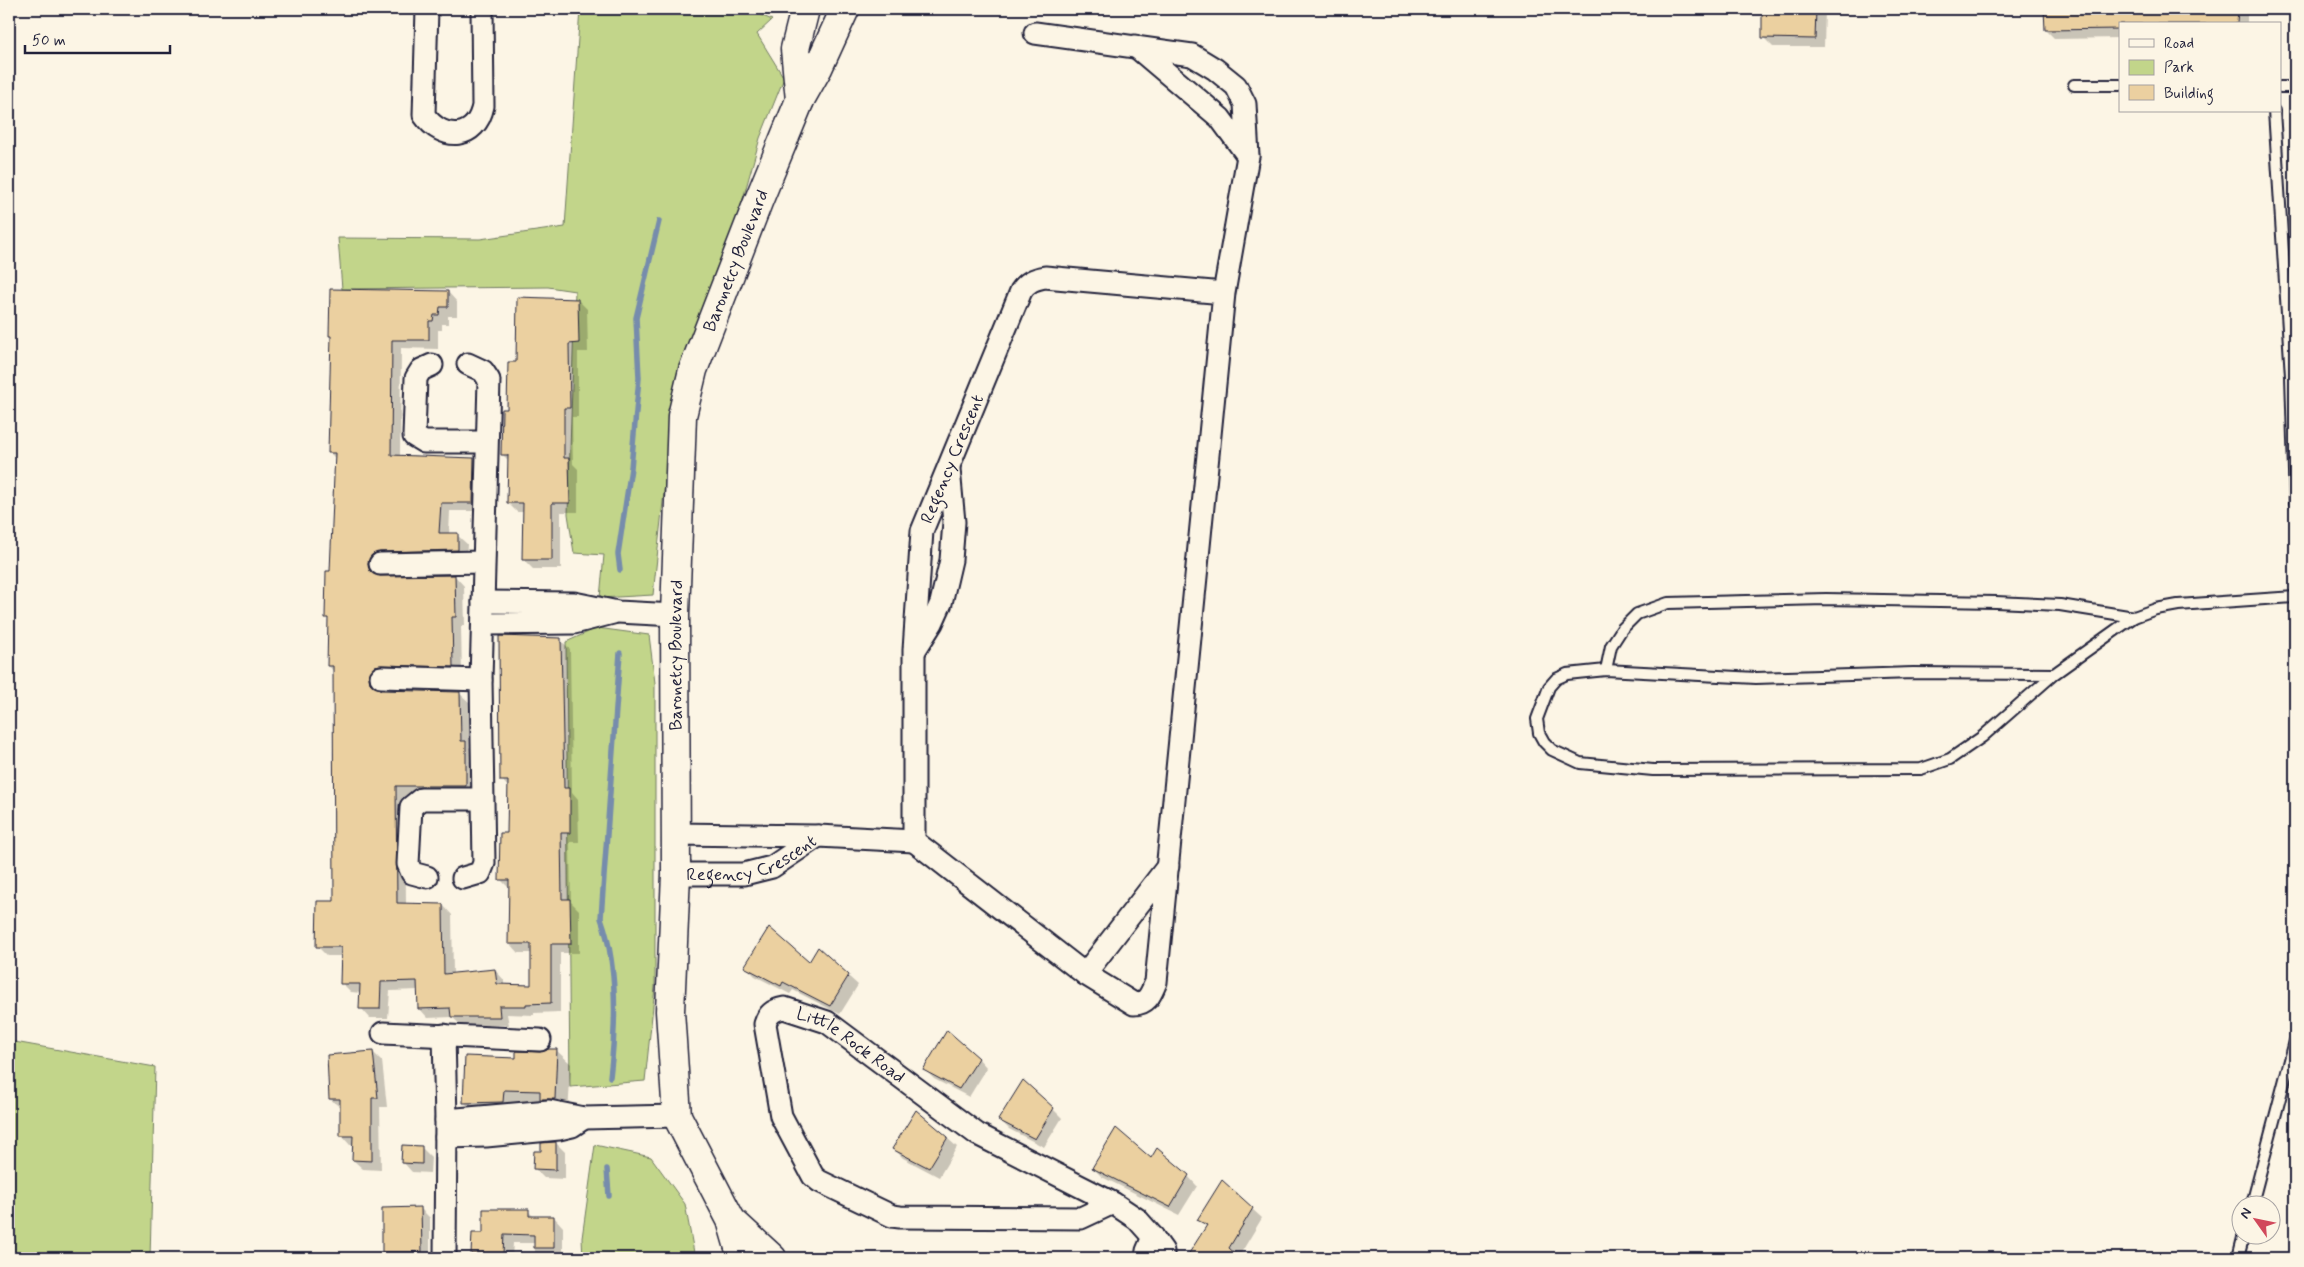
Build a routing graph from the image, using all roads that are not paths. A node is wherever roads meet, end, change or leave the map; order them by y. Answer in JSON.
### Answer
{"nodes":[{"id":1,"x":427,"y":9,"type":"edge"},
{"id":2,"x":482,"y":9,"type":"edge"},
{"id":3,"x":805,"y":9,"type":"edge"},
{"id":4,"x":819,"y":9,"type":"edge"},
{"id":5,"x":844,"y":9,"type":"edge"},
{"id":6,"x":1034,"y":33,"type":"dead end"},
{"id":7,"x":1135,"y":46,"type":"junction"},
{"id":8,"x":797,"y":68,"type":"junction"},
{"id":9,"x":2074,"y":85,"type":"dead end"},
{"id":10,"x":2119,"y":85,"type":"edge"},
{"id":11,"x":2295,"y":86,"type":"edge"},
{"id":12,"x":2282,"y":87,"type":"edge"},
{"id":13,"x":800,"y":100,"type":"junction"},
{"id":14,"x":2274,"y":112,"type":"edge"},
{"id":15,"x":1248,"y":156,"type":"junction"},
{"id":16,"x":1224,"y":293,"type":"junction"},
{"id":17,"x":468,"y":364,"type":"dead end"},
{"id":18,"x":432,"y":365,"type":"dead end"},
{"id":19,"x":2293,"y":376,"type":"edge"},
{"id":20,"x":486,"y":442,"type":"junction"},
{"id":21,"x":949,"y":466,"type":"junction"},
{"id":22,"x":2295,"y":503,"type":"edge"},
{"id":23,"x":483,"y":562,"type":"junction"},
{"id":24,"x":380,"y":564,"type":"dead end"},
{"id":25,"x":2295,"y":597,"type":"edge"},
{"id":26,"x":483,"y":602,"type":"junction"},
{"id":27,"x":618,"y":612,"type":"junction"},
{"id":28,"x":675,"y":615,"type":"junction"},
{"id":29,"x":2134,"y":617,"type":"junction"},
{"id":30,"x":483,"y":624,"type":"junction"},
{"id":31,"x":914,"y":650,"type":"junction"},
{"id":32,"x":1606,"y":670,"type":"junction"},
{"id":33,"x":2054,"y":674,"type":"junction"},
{"id":34,"x":380,"y":677,"type":"dead end"},
{"id":35,"x":481,"y":680,"type":"junction"},
{"id":36,"x":482,"y":800,"type":"junction"},
{"id":37,"x":818,"y":836,"type":"junction"},
{"id":38,"x":675,"y":840,"type":"junction"},
{"id":39,"x":914,"y":841,"type":"junction"},
{"id":40,"x":1168,"y":866,"type":"junction"},
{"id":41,"x":676,"y":874,"type":"junction"},
{"id":42,"x":427,"y":877,"type":"dead end"},
{"id":43,"x":463,"y":878,"type":"dead end"},
{"id":44,"x":1085,"y":974,"type":"junction"},
{"id":45,"x":383,"y":1033,"type":"dead end"},
{"id":46,"x":444,"y":1035,"type":"junction"},
{"id":47,"x":540,"y":1040,"type":"dead end"},
{"id":48,"x":2295,"y":1041,"type":"edge"},
{"id":49,"x":677,"y":1116,"type":"junction"},
{"id":50,"x":446,"y":1128,"type":"junction"},
{"id":51,"x":2255,"y":1194,"type":"edge"},
{"id":52,"x":1112,"y":1203,"type":"junction"},
{"id":53,"x":731,"y":1220,"type":"junction"},
{"id":54,"x":1153,"y":1237,"type":"junction"},
{"id":55,"x":2242,"y":1244,"type":"edge"},
{"id":56,"x":445,"y":1258,"type":"edge"},
{"id":57,"x":742,"y":1258,"type":"edge"},
{"id":58,"x":772,"y":1258,"type":"edge"},
{"id":59,"x":1146,"y":1258,"type":"edge"},
{"id":60,"x":1163,"y":1258,"type":"edge"},
{"id":61,"x":2238,"y":1258,"type":"edge"}],
"edges":[{"from":1,"to":2,"type":"street"},
{"from":3,"to":8,"type":"street","name":"Baronetcy Boulevard"},
{"from":4,"to":8,"type":"street","name":"Baronetcy Boulevard"},
{"from":5,"to":13,"type":"street","name":"Baronetcy Boulevard"},
{"from":6,"to":7,"type":"street"},
{"from":7,"to":15,"type":"street"},
{"from":7,"to":15,"type":"street"},
{"from":8,"to":13,"type":"street","name":"Baronetcy Boulevard"},
{"from":9,"to":10,"type":"lane"},
{"from":11,"to":12,"type":"lane"},
{"from":13,"to":28,"type":"street","name":"Baronetcy Boulevard"},
{"from":14,"to":19,"type":"lane"},
{"from":15,"to":16,"type":"street"},
{"from":16,"to":21,"type":"street","name":"Regency Crescent"},
{"from":16,"to":40,"type":"street"},
{"from":17,"to":20,"type":"street"},
{"from":18,"to":20,"type":"street"},
{"from":19,"to":22,"type":"lane"},
{"from":20,"to":23,"type":"street"},
{"from":21,"to":31,"type":"street","name":"Regency Crescent"},
{"from":21,"to":31,"type":"street"},
{"from":23,"to":24,"type":"street"},
{"from":23,"to":26,"type":"street"},
{"from":25,"to":29,"type":"lane"},
{"from":26,"to":27,"type":"street"},
{"from":26,"to":30,"type":"street"},
{"from":27,"to":28,"type":"street"},
{"from":27,"to":30,"type":"street"},
{"from":28,"to":38,"type":"street","name":"Baronetcy Boulevard"},
{"from":29,"to":32,"type":"lane"},
{"from":29,"to":33,"type":"lane"},
{"from":30,"to":35,"type":"street"},
{"from":31,"to":39,"type":"street","name":"Regency Crescent"},
{"from":32,"to":33,"type":"lane"},
{"from":32,"to":33,"type":"lane"},
{"from":34,"to":35,"type":"street"},
{"from":35,"to":36,"type":"street"},
{"from":36,"to":42,"type":"street"},
{"from":36,"to":43,"type":"street"},
{"from":37,"to":38,"type":"street"},
{"from":37,"to":39,"type":"street","name":"Regency Crescent"},
{"from":37,"to":41,"type":"street","name":"Regency Crescent"},
{"from":38,"to":41,"type":"street","name":"Baronetcy Boulevard"},
{"from":39,"to":44,"type":"street"},
{"from":40,"to":44,"type":"street"},
{"from":40,"to":44,"type":"street"},
{"from":41,"to":49,"type":"street","name":"Baronetcy Boulevard"},
{"from":45,"to":46,"type":"street"},
{"from":46,"to":47,"type":"street"},
{"from":46,"to":50,"type":"street"},
{"from":48,"to":51,"type":"lane"},
{"from":49,"to":50,"type":"street"},
{"from":49,"to":53,"type":"street","name":"Baronetcy Boulevard"},
{"from":50,"to":56,"type":"street"},
{"from":52,"to":52,"type":"street","name":"Little Rock Road"},
{"from":52,"to":54,"type":"street","name":"Little Rock Road"},
{"from":53,"to":57,"type":"street","name":"Baronetcy Boulevard"},
{"from":53,"to":58,"type":"street","name":"Baronetcy Boulevard"},
{"from":54,"to":59,"type":"street"},
{"from":54,"to":60,"type":"street","name":"Little Rock Road"},
{"from":55,"to":61,"type":"lane"}]}
